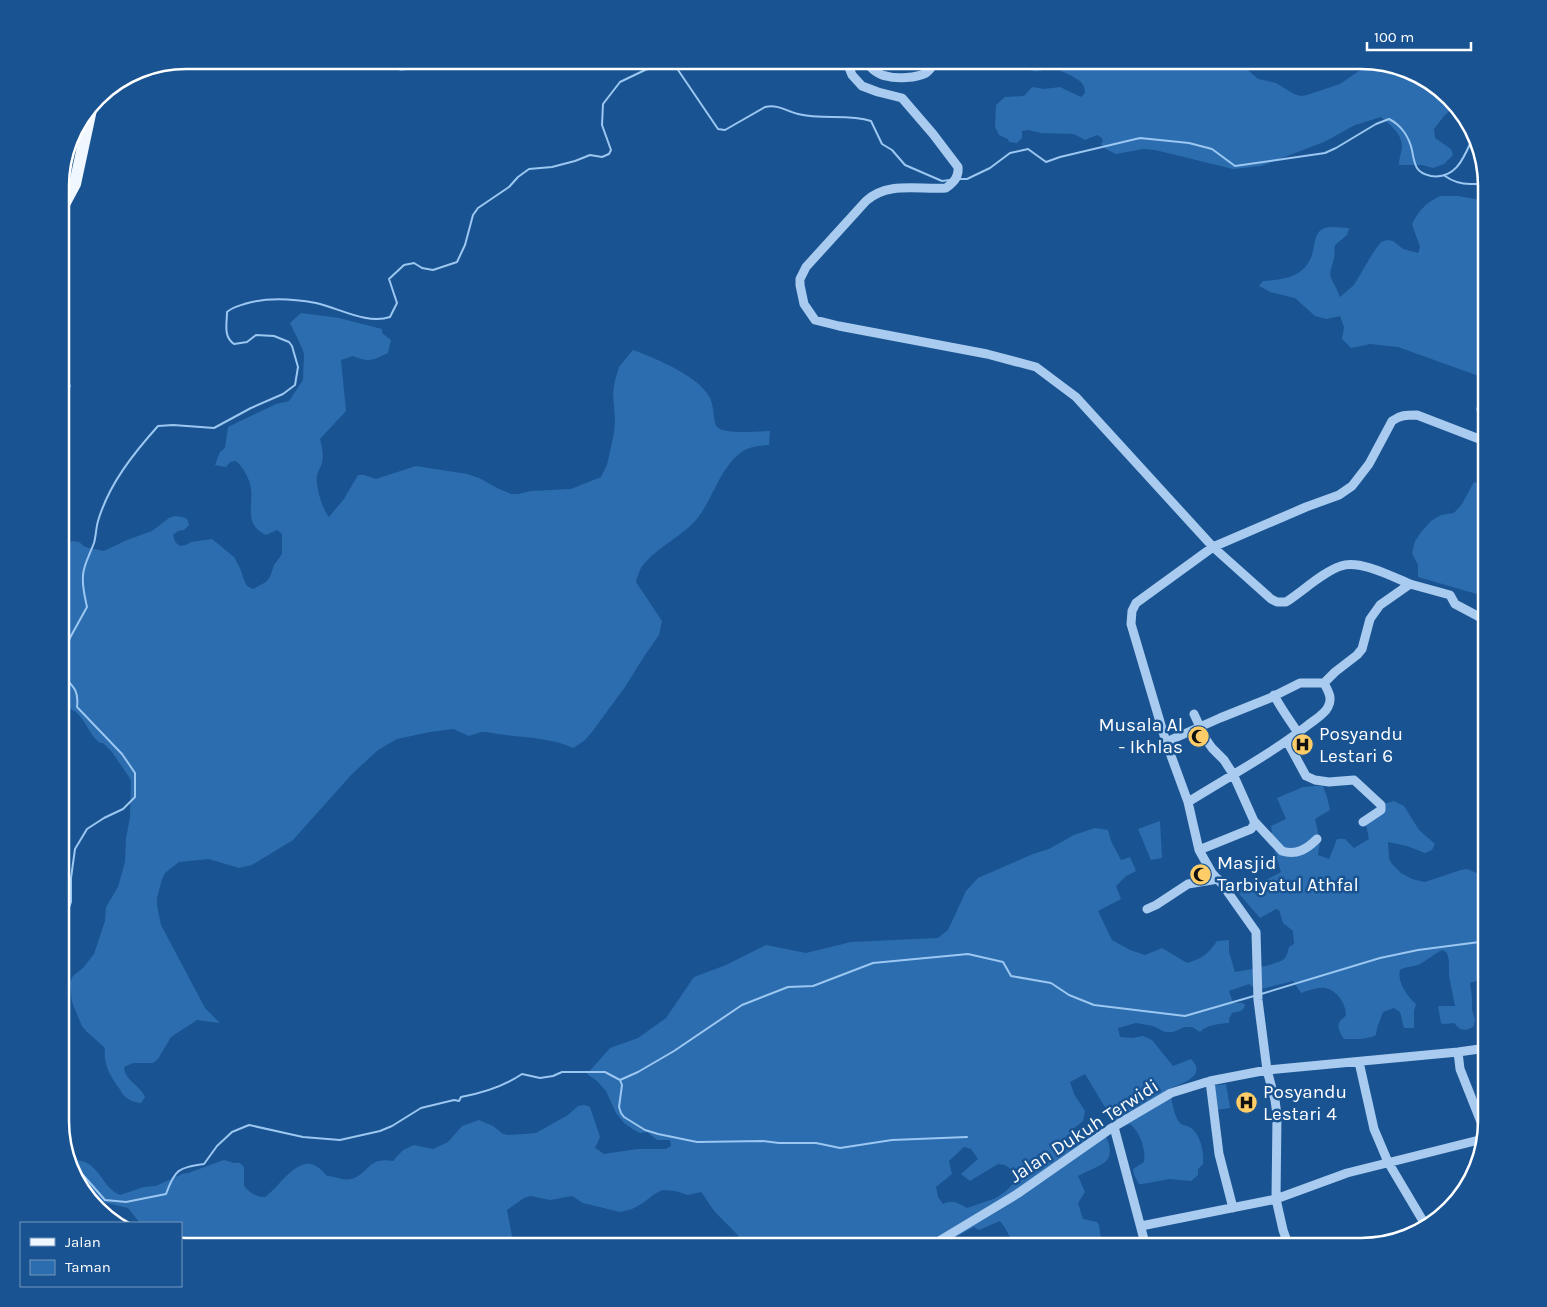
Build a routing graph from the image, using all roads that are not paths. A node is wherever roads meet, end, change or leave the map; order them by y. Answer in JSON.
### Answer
{"nodes":[{"id":1,"x":849,"y":69,"type":"edge"},
{"id":2,"x":874,"y":69,"type":"edge"},
{"id":3,"x":930,"y":69,"type":"edge"},
{"id":4,"x":79,"y":139,"type":"edge"},
{"id":5,"x":69,"y":195,"type":"edge"},
{"id":6,"x":1478,"y":439,"type":"edge"},
{"id":7,"x":1213,"y":548,"type":"junction"},
{"id":8,"x":1410,"y":584,"type":"junction"},
{"id":9,"x":1478,"y":616,"type":"edge"},
{"id":10,"x":1324,"y":682,"type":"junction"},
{"id":11,"x":1274,"y":695,"type":"junction"},
{"id":12,"x":1194,"y":714,"type":"dead end"},
{"id":13,"x":1200,"y":727,"type":"junction"},
{"id":14,"x":1298,"y":733,"type":"junction"},
{"id":15,"x":1287,"y":741,"type":"junction"},
{"id":16,"x":1166,"y":742,"type":"junction"},
{"id":17,"x":1233,"y":774,"type":"junction"},
{"id":18,"x":1188,"y":802,"type":"junction"},
{"id":19,"x":1254,"y":821,"type":"junction"},
{"id":20,"x":1363,"y":822,"type":"dead end"},
{"id":21,"x":1318,"y":839,"type":"dead end"},
{"id":22,"x":1198,"y":850,"type":"junction"},
{"id":23,"x":1218,"y":879,"type":"junction"},
{"id":24,"x":1147,"y":909,"type":"dead end"},
{"id":25,"x":1478,"y":1049,"type":"edge"},
{"id":26,"x":1458,"y":1052,"type":"junction"},
{"id":27,"x":1359,"y":1062,"type":"junction"},
{"id":28,"x":1267,"y":1070,"type":"junction"},
{"id":29,"x":1210,"y":1081,"type":"junction"},
{"id":30,"x":1478,"y":1114,"type":"edge"},
{"id":31,"x":1114,"y":1127,"type":"junction"},
{"id":32,"x":1476,"y":1141,"type":"edge"},
{"id":33,"x":1388,"y":1162,"type":"junction"},
{"id":34,"x":1276,"y":1199,"type":"junction"},
{"id":35,"x":1232,"y":1208,"type":"junction"},
{"id":36,"x":1423,"y":1221,"type":"edge"},
{"id":37,"x":1140,"y":1226,"type":"junction"},
{"id":38,"x":944,"y":1238,"type":"edge"},
{"id":39,"x":1143,"y":1238,"type":"edge"},
{"id":40,"x":1286,"y":1238,"type":"edge"}],
"edges":[{"from":1,"to":7,"type":"street"},
{"from":2,"to":3,"type":"street"},
{"from":4,"to":5,"type":"main road"},
{"from":6,"to":7,"type":"street"},
{"from":7,"to":8,"type":"street"},
{"from":7,"to":16,"type":"street"},
{"from":8,"to":9,"type":"street"},
{"from":8,"to":10,"type":"street"},
{"from":10,"to":11,"type":"street"},
{"from":10,"to":14,"type":"street"},
{"from":11,"to":13,"type":"street"},
{"from":11,"to":14,"type":"street"},
{"from":12,"to":13,"type":"street"},
{"from":13,"to":16,"type":"street"},
{"from":13,"to":17,"type":"street"},
{"from":14,"to":15,"type":"street"},
{"from":15,"to":17,"type":"street"},
{"from":15,"to":20,"type":"street"},
{"from":16,"to":18,"type":"street"},
{"from":17,"to":18,"type":"street"},
{"from":17,"to":19,"type":"street"},
{"from":18,"to":22,"type":"street"},
{"from":19,"to":21,"type":"street"},
{"from":19,"to":22,"type":"street"},
{"from":22,"to":23,"type":"street"},
{"from":23,"to":24,"type":"street"},
{"from":23,"to":28,"type":"street"},
{"from":25,"to":26,"type":"street","name":"Jalan Dukuh Terwidi"},
{"from":26,"to":27,"type":"street","name":"Jalan Dukuh Terwidi"},
{"from":26,"to":30,"type":"street"},
{"from":27,"to":28,"type":"street","name":"Jalan Dukuh Terwidi"},
{"from":27,"to":33,"type":"street"},
{"from":28,"to":29,"type":"street","name":"Jalan Dukuh Terwidi"},
{"from":28,"to":34,"type":"street"},
{"from":29,"to":31,"type":"street","name":"Jalan Dukuh Terwidi"},
{"from":29,"to":35,"type":"street"},
{"from":31,"to":37,"type":"street"},
{"from":31,"to":38,"type":"street","name":"Jalan Dukuh Terwidi"},
{"from":32,"to":33,"type":"street"},
{"from":33,"to":34,"type":"street"},
{"from":33,"to":36,"type":"street"},
{"from":34,"to":35,"type":"street"},
{"from":34,"to":40,"type":"street"},
{"from":35,"to":37,"type":"street"},
{"from":37,"to":39,"type":"street"}]}
